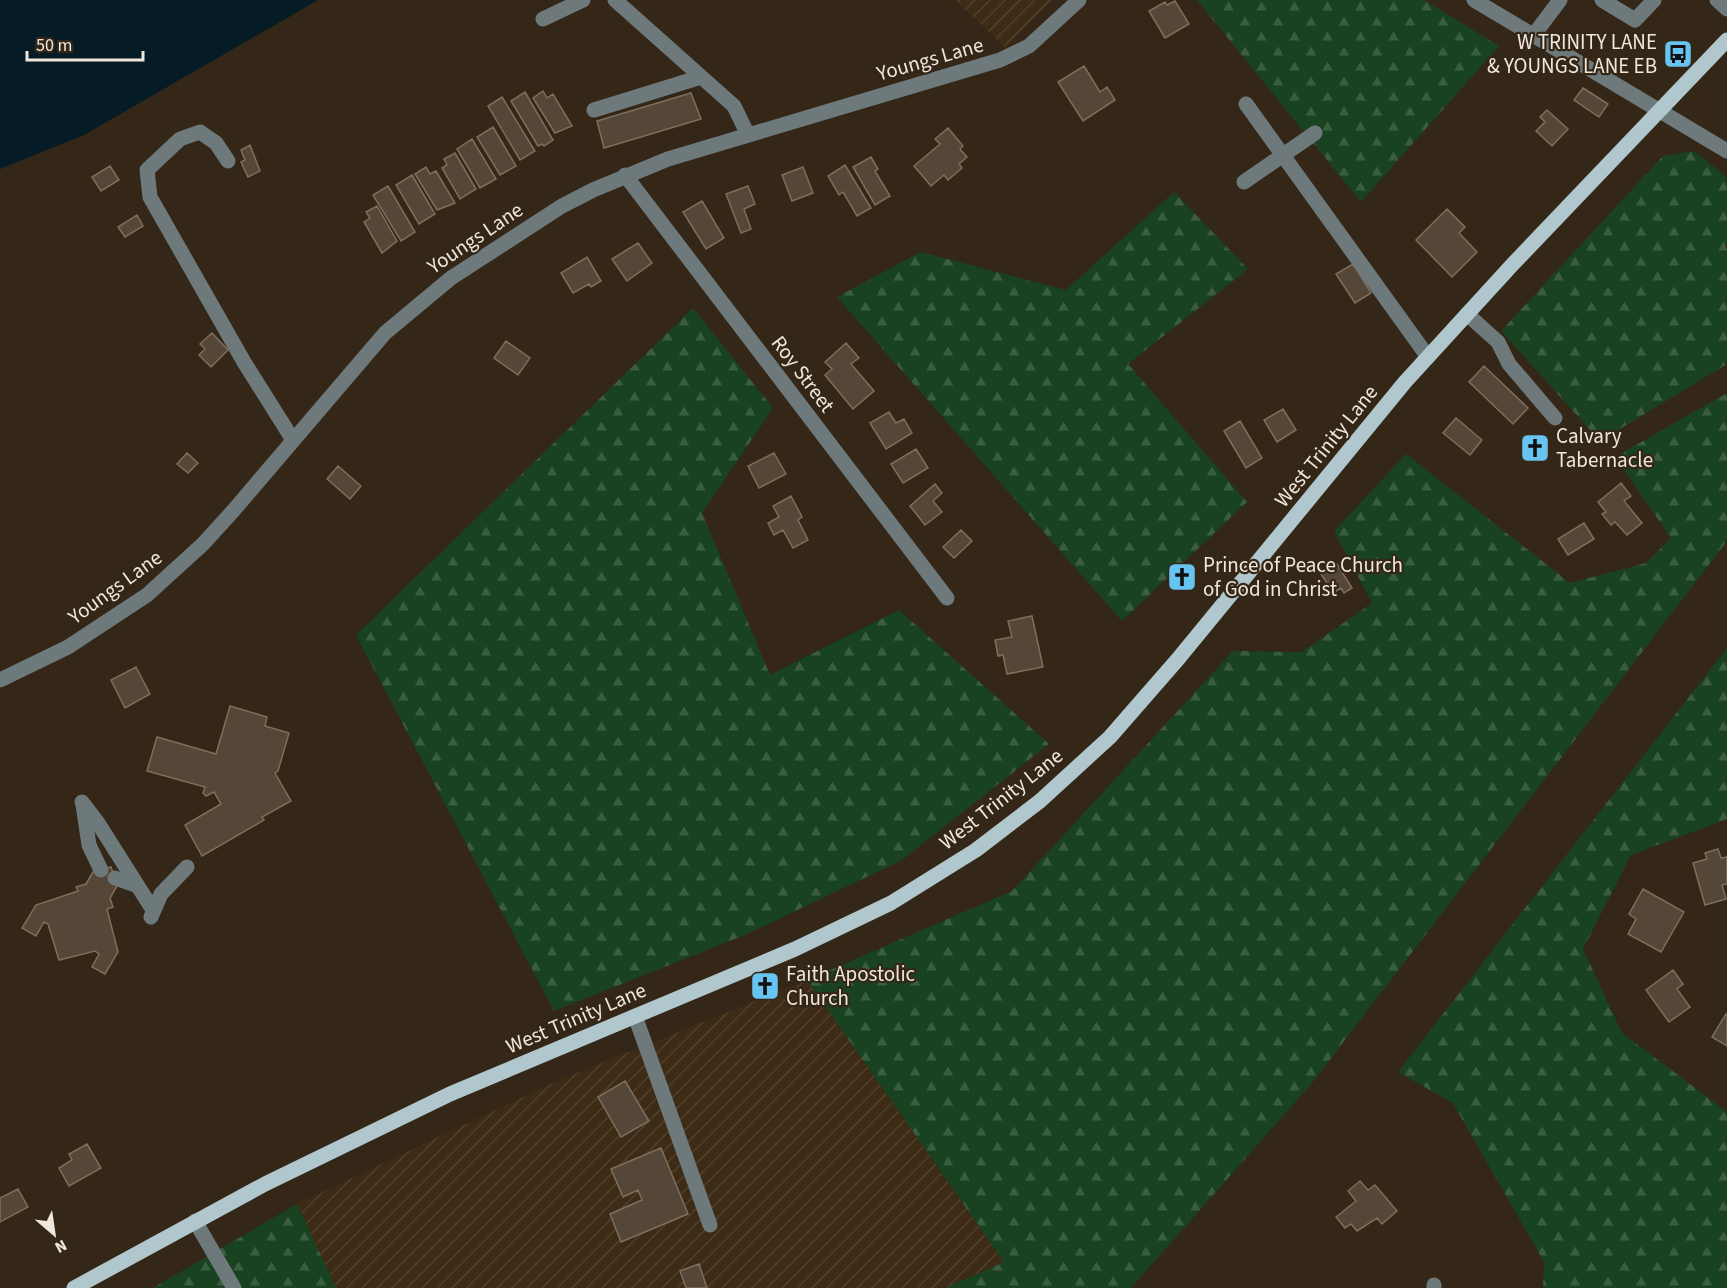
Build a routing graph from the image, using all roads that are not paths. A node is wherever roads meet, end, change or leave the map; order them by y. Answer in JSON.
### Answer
{"nodes":[{"id":1,"x":583,"y":0,"type":"edge"},
{"id":2,"x":615,"y":0,"type":"edge"},
{"id":3,"x":1078,"y":0,"type":"edge"},
{"id":4,"x":1474,"y":0,"type":"edge"},
{"id":5,"x":1560,"y":0,"type":"edge"},
{"id":6,"x":1602,"y":0,"type":"edge"},
{"id":7,"x":1654,"y":0,"type":"edge"},
{"id":8,"x":1717,"y":0,"type":"edge"},
{"id":9,"x":1727,"y":9,"type":"edge"},
{"id":10,"x":543,"y":19,"type":"dead end"},
{"id":11,"x":1533,"y":36,"type":"junction"},
{"id":12,"x":1727,"y":40,"type":"edge"},
{"id":13,"x":701,"y":76,"type":"junction"},
{"id":14,"x":1246,"y":104,"type":"dead end"},
{"id":15,"x":594,"y":110,"type":"dead end"},
{"id":16,"x":1658,"y":111,"type":"junction"},
{"id":17,"x":1315,"y":133,"type":"dead end"},
{"id":18,"x":747,"y":135,"type":"junction"},
{"id":19,"x":1727,"y":152,"type":"edge"},
{"id":20,"x":1283,"y":155,"type":"junction"},
{"id":21,"x":228,"y":161,"type":"dead end"},
{"id":22,"x":625,"y":175,"type":"junction"},
{"id":23,"x":1244,"y":182,"type":"dead end"},
{"id":24,"x":1467,"y":314,"type":"junction"},
{"id":25,"x":1428,"y":357,"type":"junction"},
{"id":26,"x":1555,"y":418,"type":"dead end"},
{"id":27,"x":293,"y":440,"type":"junction"},
{"id":28,"x":947,"y":598,"type":"dead end"},
{"id":29,"x":0,"y":680,"type":"edge"},
{"id":30,"x":187,"y":867,"type":"dead end"},
{"id":31,"x":138,"y":886,"type":"junction"},
{"id":32,"x":635,"y":1016,"type":"junction"},
{"id":33,"x":195,"y":1221,"type":"junction"},
{"id":34,"x":710,"y":1225,"type":"dead end"},
{"id":35,"x":74,"y":1288,"type":"edge"},
{"id":36,"x":234,"y":1288,"type":"edge"}],
"edges":[{"from":1,"to":10,"type":"street"},
{"from":2,"to":13,"type":"street"},
{"from":3,"to":18,"type":"street","name":"Youngs Lane"},
{"from":4,"to":11,"type":"street"},
{"from":5,"to":11,"type":"street"},
{"from":6,"to":7,"type":"street"},
{"from":8,"to":9,"type":"street"},
{"from":11,"to":16,"type":"street"},
{"from":12,"to":16,"type":"main road","name":"West Trinity Lane"},
{"from":13,"to":15,"type":"street"},
{"from":13,"to":18,"type":"street"},
{"from":14,"to":20,"type":"street"},
{"from":16,"to":19,"type":"street"},
{"from":16,"to":24,"type":"main road","name":"West Trinity Lane"},
{"from":17,"to":20,"type":"street"},
{"from":18,"to":22,"type":"street","name":"Youngs Lane"},
{"from":20,"to":23,"type":"street"},
{"from":20,"to":25,"type":"street"},
{"from":21,"to":27,"type":"street"},
{"from":22,"to":27,"type":"street","name":"Youngs Lane"},
{"from":22,"to":28,"type":"street","name":"Roy Street"},
{"from":24,"to":25,"type":"main road","name":"West Trinity Lane"},
{"from":24,"to":26,"type":"street"},
{"from":25,"to":32,"type":"main road","name":"West Trinity Lane"},
{"from":27,"to":29,"type":"street","name":"Youngs Lane"},
{"from":30,"to":31,"type":"street"},
{"from":31,"to":31,"type":"street"},
{"from":32,"to":33,"type":"main road","name":"West Trinity Lane"},
{"from":32,"to":34,"type":"street"},
{"from":33,"to":35,"type":"main road","name":"West Trinity Lane"},
{"from":33,"to":36,"type":"street"}]}
